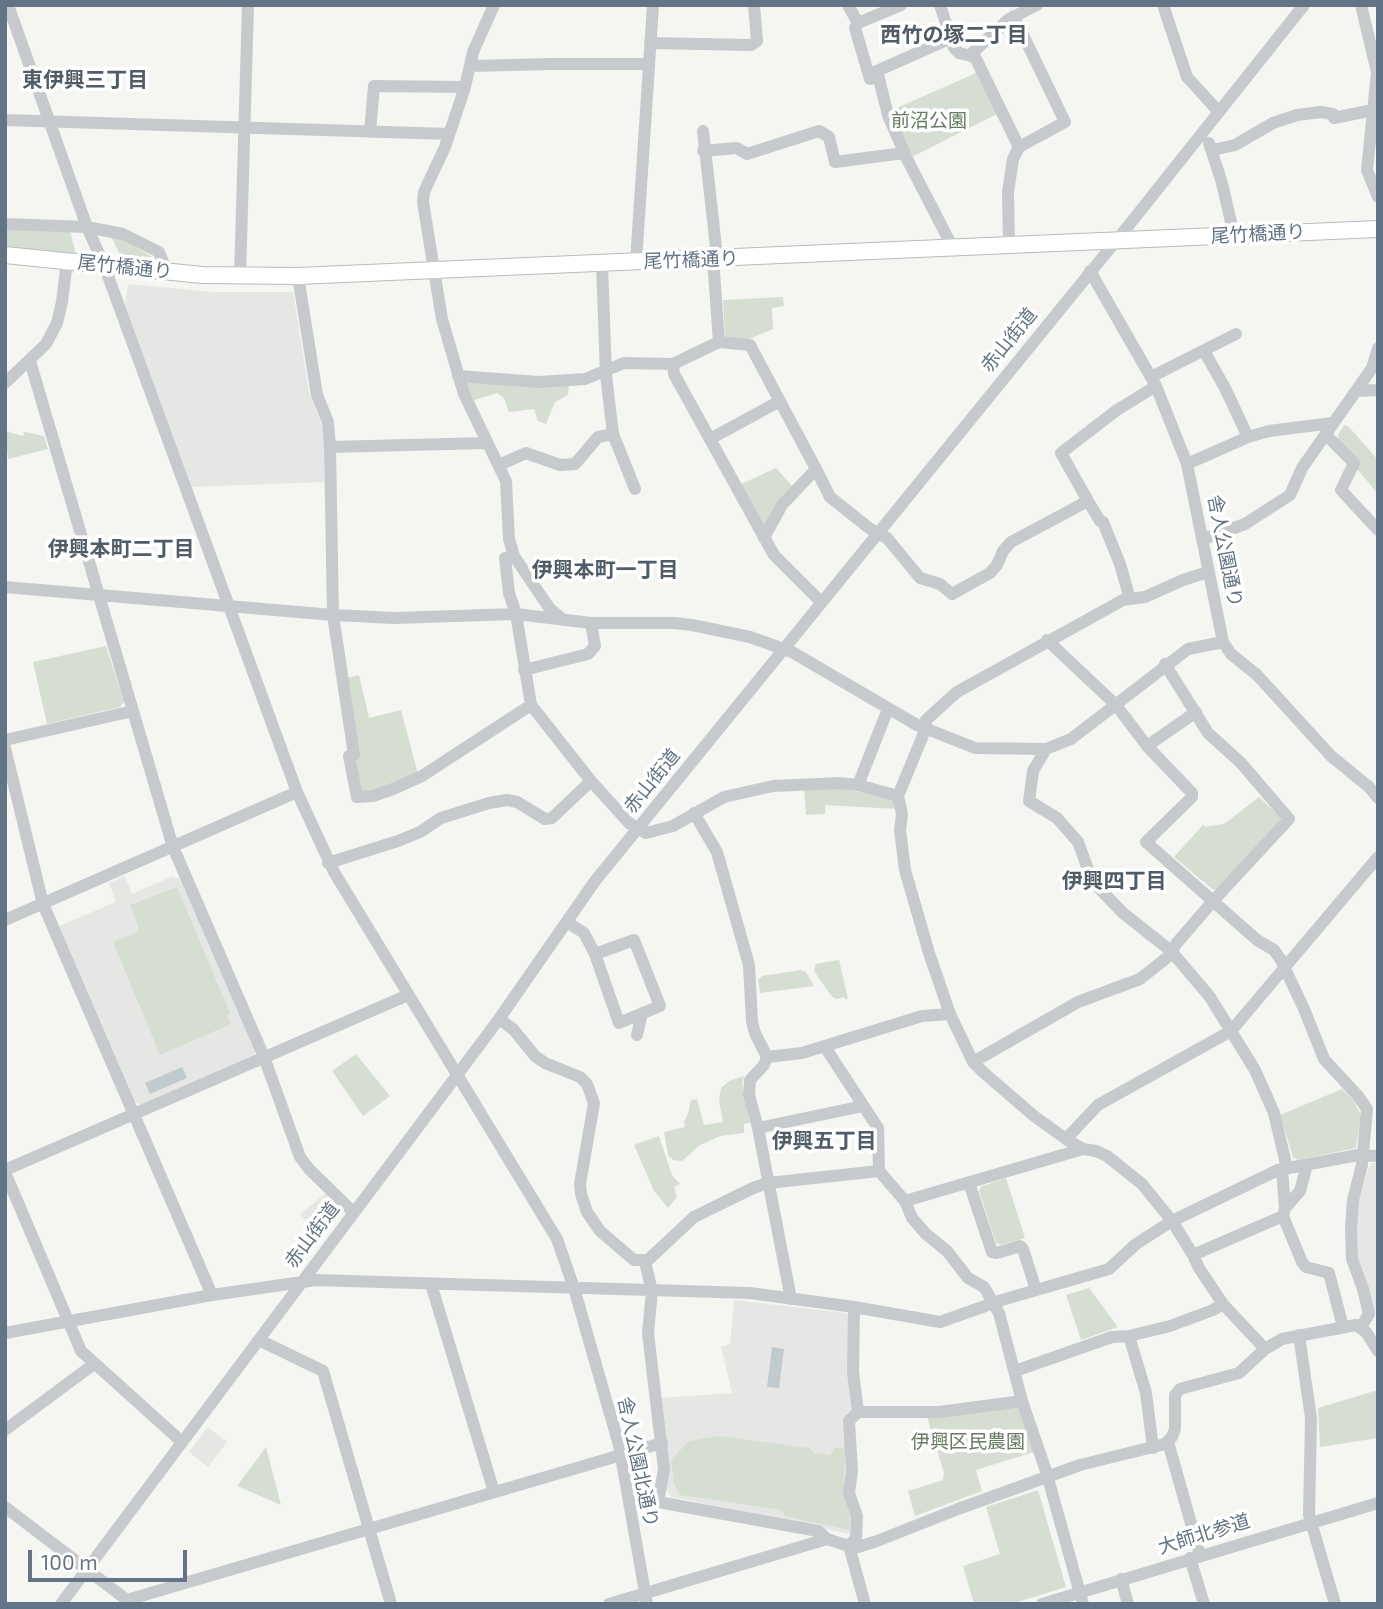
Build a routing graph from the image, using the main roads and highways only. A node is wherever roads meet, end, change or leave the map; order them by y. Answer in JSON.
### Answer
{"nodes":[{"id":1,"x":1378,"y":229,"type":"edge"},
{"id":2,"x":5,"y":255,"type":"edge"}],
"edges":[{"from":1,"to":2,"type":"main road","name":"尾竹橋通り"}]}
